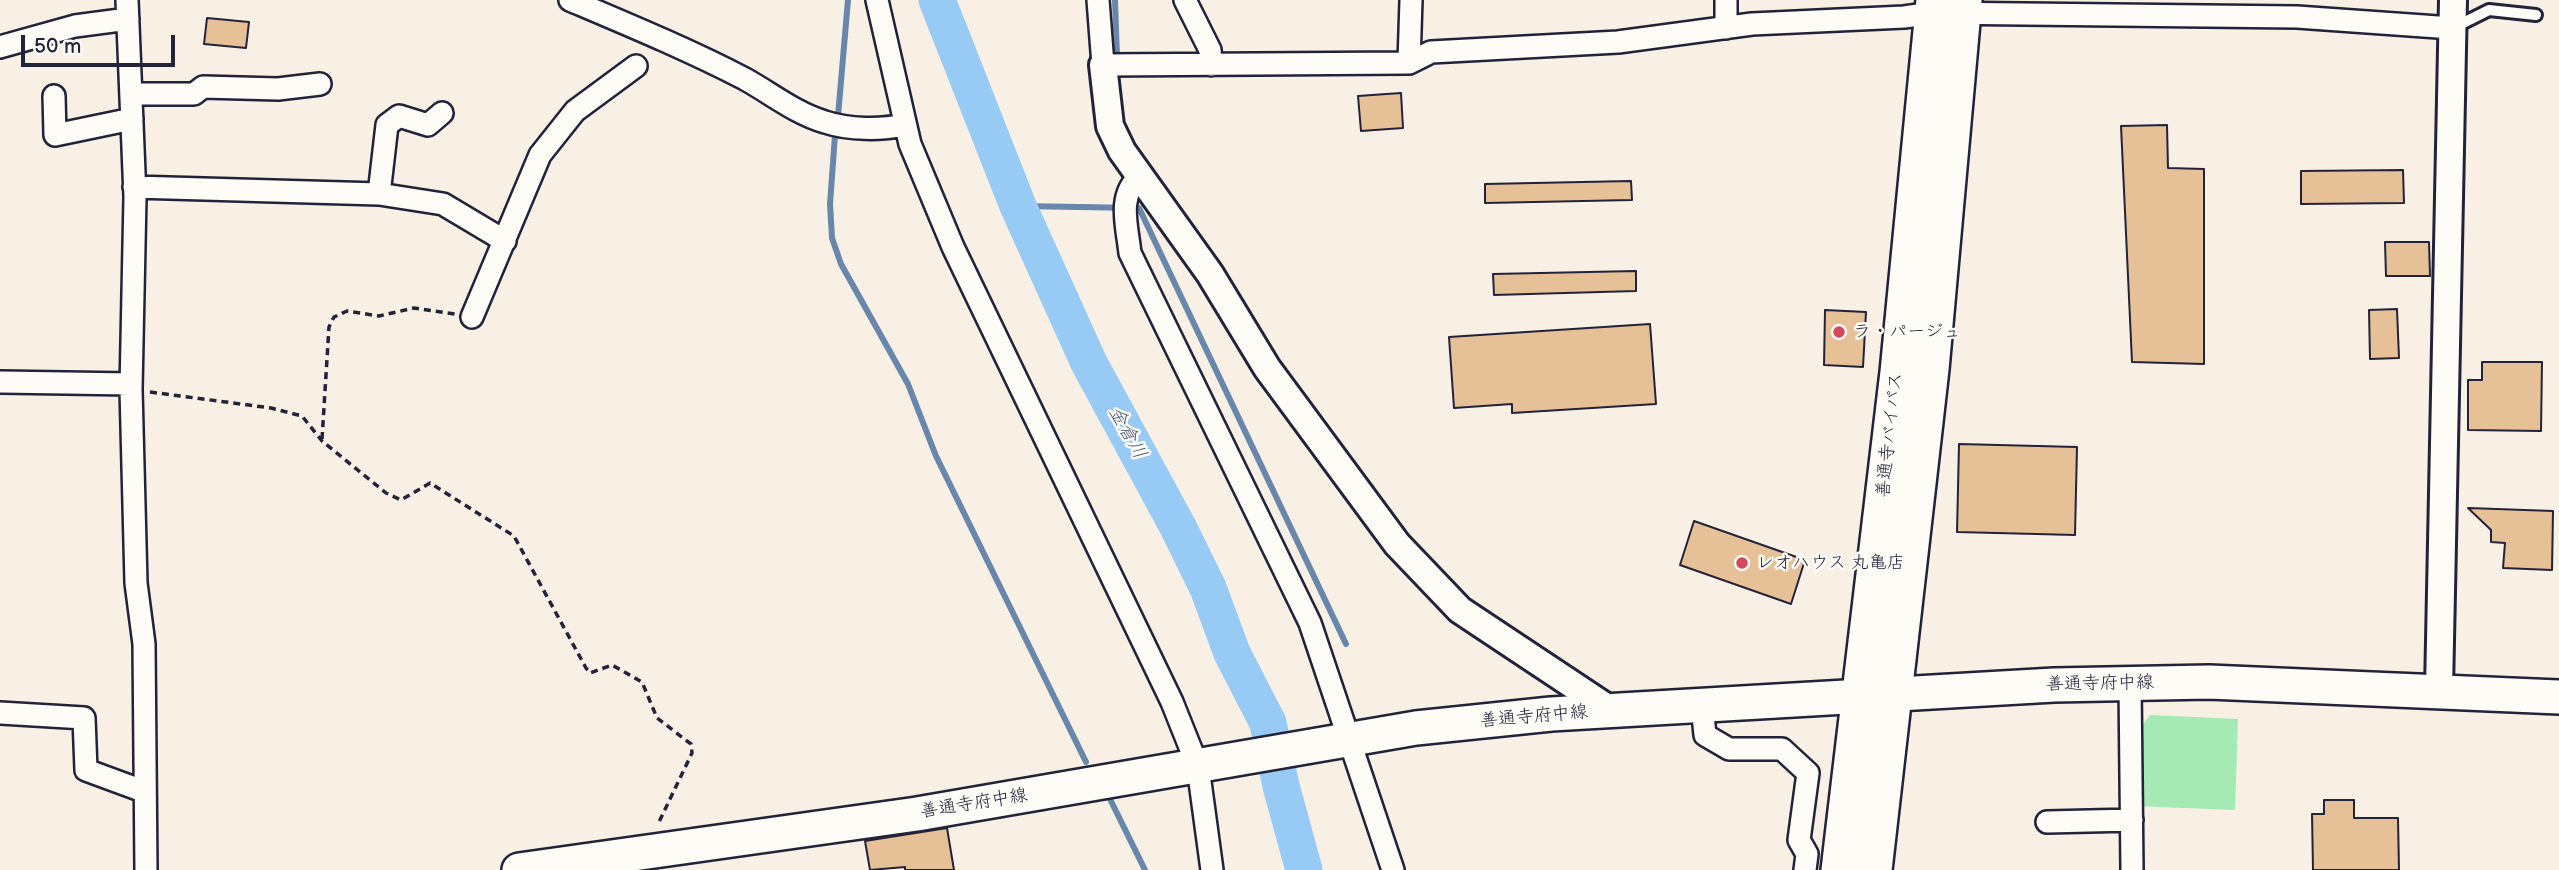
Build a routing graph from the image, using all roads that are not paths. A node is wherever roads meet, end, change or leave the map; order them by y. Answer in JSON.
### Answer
{"nodes":[{"id":1,"x":570,"y":0,"type":"edge"},
{"id":2,"x":877,"y":0,"type":"edge"},
{"id":3,"x":1098,"y":0,"type":"edge"},
{"id":4,"x":1185,"y":0,"type":"edge"},
{"id":5,"x":1411,"y":0,"type":"edge"},
{"id":6,"x":1726,"y":0,"type":"edge"},
{"id":7,"x":2453,"y":0,"type":"edge"},
{"id":8,"x":1949,"y":6,"type":"edge"},
{"id":9,"x":127,"y":9,"type":"edge"},
{"id":10,"x":2536,"y":15,"type":"dead end"},
{"id":11,"x":1727,"y":28,"type":"junction"},
{"id":12,"x":2452,"y":28,"type":"junction"},
{"id":13,"x":0,"y":47,"type":"edge"},
{"id":14,"x":1409,"y":63,"type":"junction"},
{"id":15,"x":1103,"y":65,"type":"junction"},
{"id":16,"x":1211,"y":65,"type":"junction"},
{"id":17,"x":636,"y":66,"type":"dead end"},
{"id":18,"x":320,"y":84,"type":"dead end"},
{"id":19,"x":131,"y":94,"type":"junction"},
{"id":20,"x":54,"y":96,"type":"dead end"},
{"id":21,"x":442,"y":113,"type":"dead end"},
{"id":22,"x":132,"y":119,"type":"junction"},
{"id":23,"x":904,"y":125,"type":"junction"},
{"id":24,"x":1139,"y":176,"type":"junction"},
{"id":25,"x":134,"y":187,"type":"junction"},
{"id":26,"x":379,"y":194,"type":"junction"},
{"id":27,"x":505,"y":241,"type":"junction"},
{"id":28,"x":472,"y":317,"type":"road end"},
{"id":29,"x":0,"y":382,"type":"edge"},
{"id":30,"x":131,"y":387,"type":"junction"},
{"id":31,"x":2130,"y":684,"type":"junction"},
{"id":32,"x":2439,"y":690,"type":"junction"},
{"id":33,"x":1877,"y":694,"type":"junction"},
{"id":34,"x":2559,"y":697,"type":"edge"},
{"id":35,"x":1702,"y":705,"type":"junction"},
{"id":36,"x":1612,"y":711,"type":"junction"},
{"id":37,"x":0,"y":713,"type":"edge"},
{"id":38,"x":1338,"y":742,"type":"junction"},
{"id":39,"x":1206,"y":765,"type":"junction"},
{"id":40,"x":144,"y":791,"type":"junction"},
{"id":41,"x":2132,"y":820,"type":"junction"},
{"id":42,"x":2047,"y":822,"type":"dead end"},
{"id":43,"x":663,"y":857,"type":"edge"},
{"id":44,"x":146,"y":870,"type":"edge"},
{"id":45,"x":519,"y":870,"type":"edge"},
{"id":46,"x":1212,"y":870,"type":"edge"},
{"id":47,"x":1393,"y":870,"type":"edge"},
{"id":48,"x":1805,"y":870,"type":"edge"},
{"id":49,"x":1839,"y":870,"type":"edge"},
{"id":50,"x":1874,"y":870,"type":"edge"},
{"id":51,"x":2132,"y":870,"type":"edge"}],
"edges":[{"from":1,"to":23,"type":"street"},
{"from":2,"to":23,"type":"street"},
{"from":3,"to":15,"type":"street"},
{"from":4,"to":16,"type":"street"},
{"from":5,"to":14,"type":"street"},
{"from":6,"to":11,"type":"street"},
{"from":7,"to":12,"type":"street"},
{"from":8,"to":11,"type":"street"},
{"from":8,"to":12,"type":"street"},
{"from":8,"to":33,"type":"highway","name":"善通寺バイパス"},
{"from":9,"to":13,"type":"street"},
{"from":9,"to":19,"type":"street"},
{"from":10,"to":12,"type":"lane"},
{"from":11,"to":14,"type":"street"},
{"from":12,"to":32,"type":"street"},
{"from":14,"to":16,"type":"street"},
{"from":15,"to":16,"type":"street"},
{"from":15,"to":24,"type":"street"},
{"from":17,"to":27,"type":"street"},
{"from":18,"to":19,"type":"street"},
{"from":19,"to":22,"type":"street"},
{"from":20,"to":22,"type":"street"},
{"from":21,"to":26,"type":"street"},
{"from":22,"to":25,"type":"street"},
{"from":23,"to":39,"type":"street"},
{"from":24,"to":36,"type":"street"},
{"from":24,"to":38,"type":"street"},
{"from":25,"to":26,"type":"street"},
{"from":25,"to":30,"type":"street"},
{"from":26,"to":27,"type":"street"},
{"from":27,"to":28,"type":"street"},
{"from":29,"to":30,"type":"street"},
{"from":30,"to":40,"type":"street"},
{"from":31,"to":32,"type":"main road","name":"善通寺府中線"},
{"from":31,"to":33,"type":"main road","name":"善通寺府中線"},
{"from":31,"to":41,"type":"street"},
{"from":32,"to":34,"type":"main road","name":"善通寺府中線"},
{"from":33,"to":35,"type":"main road","name":"善通寺府中線"},
{"from":33,"to":49,"type":"highway","name":"善通寺バイパス"},
{"from":33,"to":50,"type":"highway","name":"善通寺バイパス"},
{"from":35,"to":36,"type":"main road","name":"善通寺府中線"},
{"from":35,"to":48,"type":"street"},
{"from":36,"to":38,"type":"main road","name":"善通寺府中線"},
{"from":37,"to":40,"type":"street"},
{"from":38,"to":39,"type":"main road","name":"善通寺府中線"},
{"from":38,"to":47,"type":"street"},
{"from":39,"to":43,"type":"main road","name":"善通寺府中線"},
{"from":39,"to":46,"type":"street"},
{"from":40,"to":44,"type":"street"},
{"from":41,"to":42,"type":"street"},
{"from":41,"to":51,"type":"street"},
{"from":43,"to":45,"type":"main road","name":"善通寺府中線"}]}
